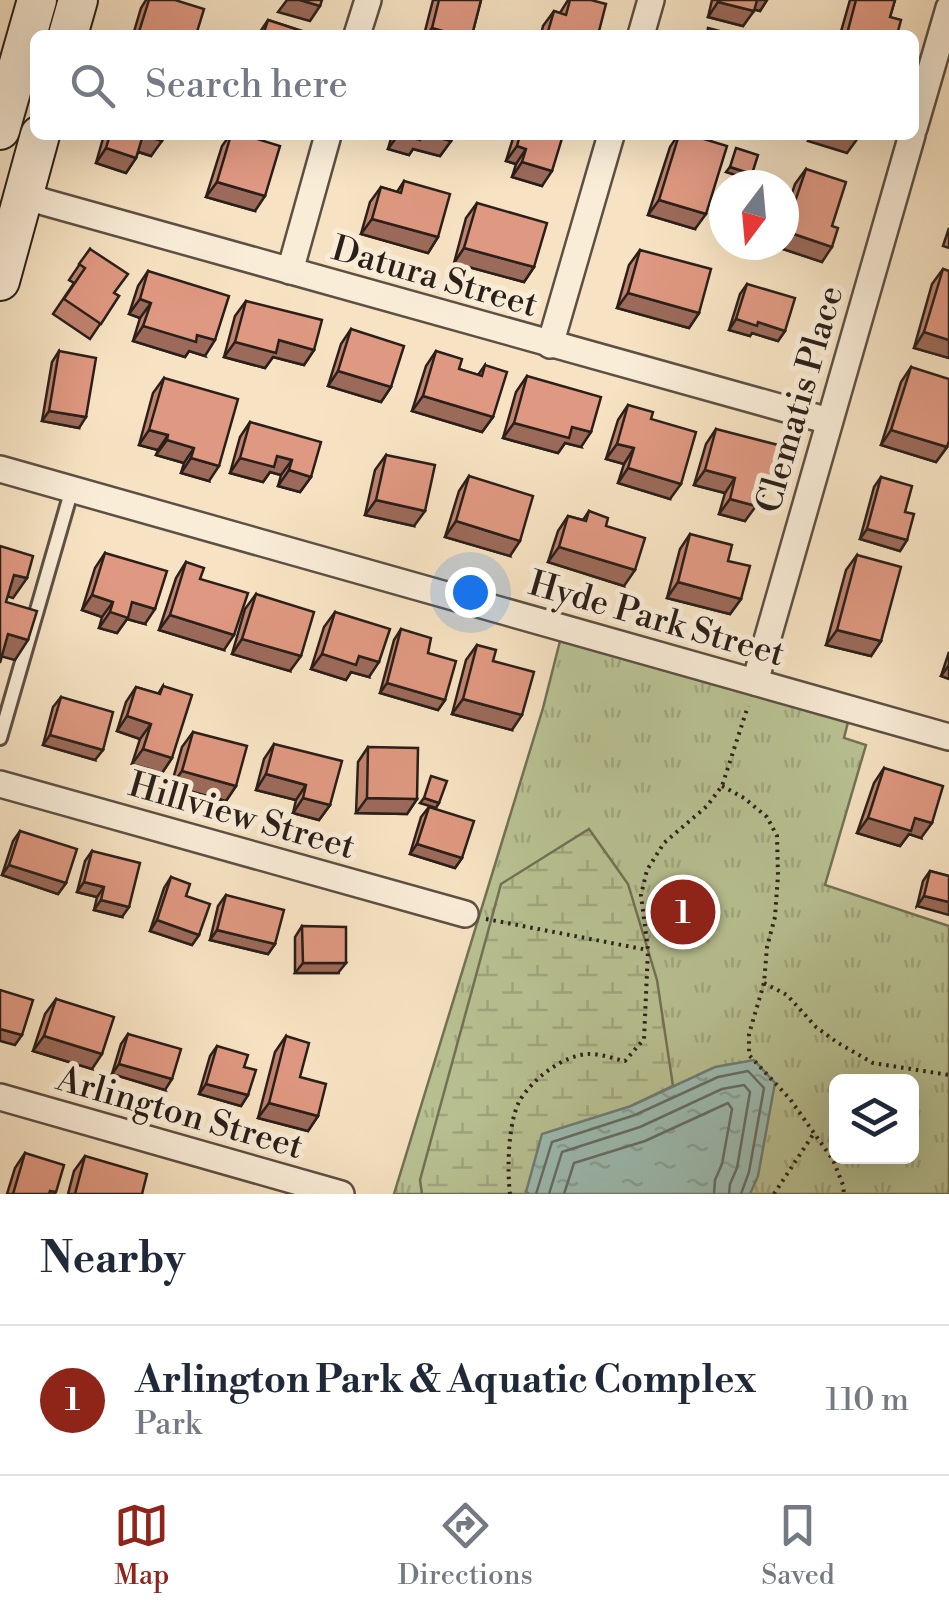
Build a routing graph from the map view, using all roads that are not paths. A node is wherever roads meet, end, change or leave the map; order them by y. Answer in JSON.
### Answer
{"nodes":[{"id":1,"x":38,"y":0,"type":"edge"},
{"id":2,"x":78,"y":0,"type":"edge"},
{"id":3,"x":368,"y":0,"type":"edge"},
{"id":4,"x":651,"y":0,"type":"edge"},
{"id":5,"x":949,"y":8,"type":"edge"},
{"id":6,"x":69,"y":30,"type":"edge"},
{"id":7,"x":359,"y":30,"type":"edge"},
{"id":8,"x":642,"y":30,"type":"edge"},
{"id":9,"x":9,"y":66,"type":"edge"},
{"id":10,"x":919,"y":111,"type":"edge"},
{"id":11,"x":0,"y":130,"type":"edge"},
{"id":12,"x":39,"y":140,"type":"edge"},
{"id":13,"x":327,"y":140,"type":"edge"},
{"id":14,"x":611,"y":140,"type":"edge"},
{"id":15,"x":911,"y":140,"type":"edge"},
{"id":16,"x":23,"y":193,"type":"junction"},
{"id":17,"x":290,"y":271,"type":"junction"},
{"id":18,"x":0,"y":281,"type":"edge"},
{"id":19,"x":550,"y":345,"type":"junction"},
{"id":20,"x":829,"y":421,"type":"junction"},
{"id":21,"x":0,"y":469,"type":"edge"},
{"id":22,"x":72,"y":489,"type":"junction"},
{"id":23,"x":755,"y":682,"type":"junction"},
{"id":24,"x":949,"y":737,"type":"edge"},
{"id":25,"x":0,"y":738,"type":"edge"},
{"id":26,"x":0,"y":784,"type":"edge"},
{"id":27,"x":465,"y":914,"type":"road end"},
{"id":28,"x":0,"y":1097,"type":"edge"},
{"id":29,"x":340,"y":1194,"type":"edge"}],
"edges":[{"from":1,"to":9,"type":"main road"},
{"from":2,"to":6,"type":"main road"},
{"from":3,"to":7,"type":"street"},
{"from":4,"to":8,"type":"street"},
{"from":5,"to":10,"type":"street","name":"Clematis Place"},
{"from":9,"to":11,"type":"main road"},
{"from":12,"to":16,"type":"main road"},
{"from":13,"to":17,"type":"street"},
{"from":14,"to":19,"type":"street"},
{"from":15,"to":20,"type":"street","name":"Clematis Place"},
{"from":16,"to":17,"type":"street","name":"Datura Street"},
{"from":16,"to":18,"type":"main road"},
{"from":17,"to":19,"type":"street","name":"Datura Street"},
{"from":19,"to":20,"type":"street","name":"Datura Street"},
{"from":20,"to":23,"type":"street","name":"Clematis Place"},
{"from":21,"to":22,"type":"street","name":"Hyde Park Street"},
{"from":22,"to":23,"type":"street","name":"Hyde Park Street"},
{"from":22,"to":25,"type":"lane"},
{"from":23,"to":24,"type":"street","name":"Hyde Park Street"},
{"from":26,"to":27,"type":"street","name":"Hillview Street"},
{"from":28,"to":29,"type":"street","name":"Arlington Street"}]}
